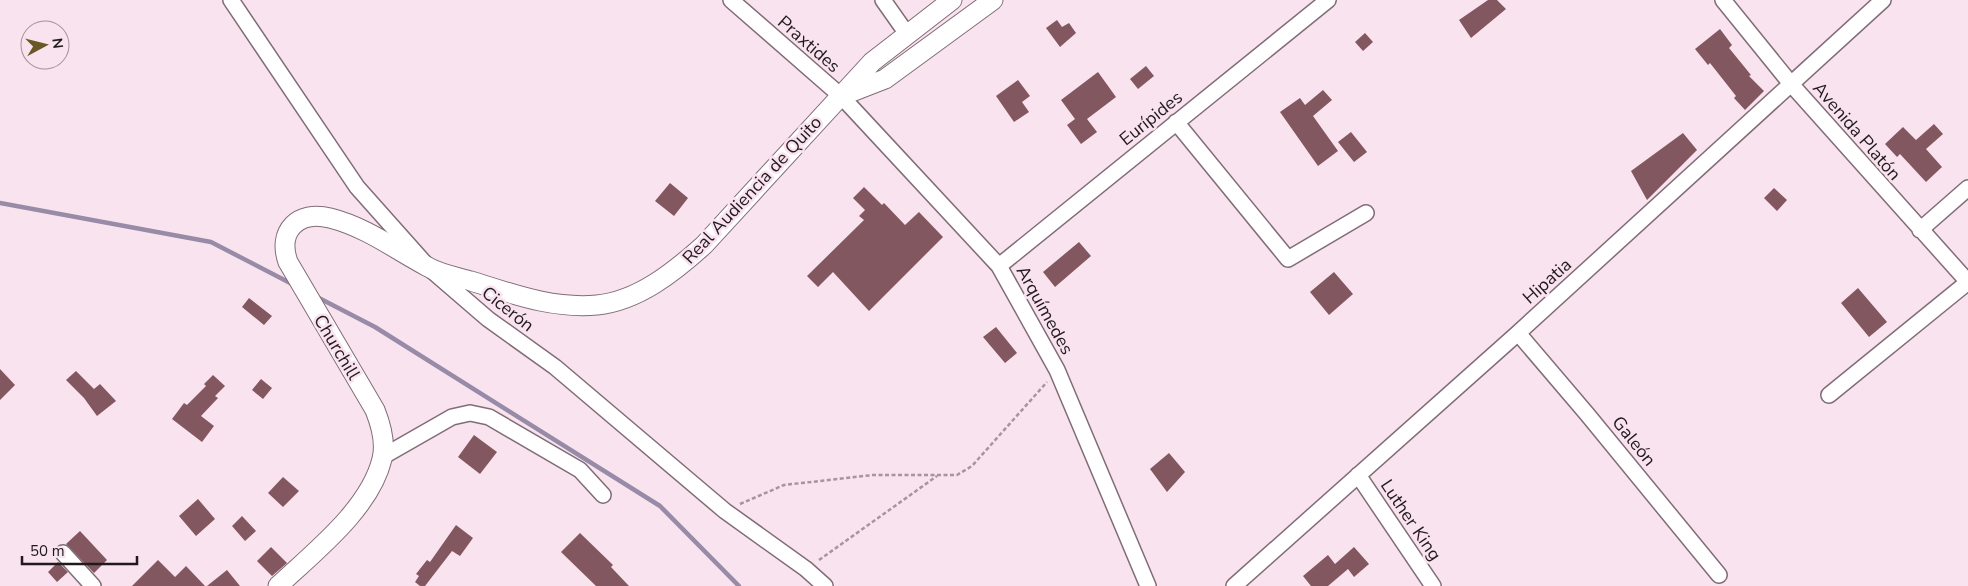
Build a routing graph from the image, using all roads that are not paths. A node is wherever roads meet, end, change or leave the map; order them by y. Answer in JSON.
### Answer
{"nodes":[{"id":1,"x":231,"y":0,"type":"edge"},
{"id":2,"x":730,"y":0,"type":"edge"},
{"id":3,"x":883,"y":0,"type":"edge"},
{"id":4,"x":952,"y":0,"type":"edge"},
{"id":5,"x":993,"y":0,"type":"edge"},
{"id":6,"x":1328,"y":0,"type":"edge"},
{"id":7,"x":1724,"y":0,"type":"edge"},
{"id":8,"x":1883,"y":0,"type":"edge"},
{"id":9,"x":907,"y":34,"type":"junction"},
{"id":10,"x":1791,"y":84,"type":"junction"},
{"id":11,"x":840,"y":96,"type":"junction"},
{"id":12,"x":1176,"y":122,"type":"junction"},
{"id":13,"x":1968,"y":188,"type":"edge"},
{"id":14,"x":1366,"y":213,"type":"dead end"},
{"id":15,"x":1920,"y":230,"type":"junction"},
{"id":16,"x":999,"y":266,"type":"junction"},
{"id":17,"x":430,"y":269,"type":"junction"},
{"id":18,"x":1968,"y":282,"type":"edge"},
{"id":19,"x":1518,"y":334,"type":"junction"},
{"id":20,"x":1829,"y":395,"type":"dead end"},
{"id":21,"x":382,"y":457,"type":"junction"},
{"id":22,"x":1358,"y":475,"type":"junction"},
{"id":23,"x":603,"y":495,"type":"dead end"},
{"id":24,"x":63,"y":553,"type":"dead end"},
{"id":25,"x":1719,"y":575,"type":"dead end"},
{"id":26,"x":283,"y":585,"type":"edge"},
{"id":27,"x":93,"y":586,"type":"edge"},
{"id":28,"x":825,"y":586,"type":"edge"},
{"id":29,"x":1148,"y":586,"type":"edge"},
{"id":30,"x":1234,"y":586,"type":"edge"},
{"id":31,"x":1433,"y":586,"type":"edge"}],
"edges":[{"from":1,"to":17,"type":"street","name":"Cicerón"},
{"from":2,"to":11,"type":"street","name":"Praxtides"},
{"from":3,"to":9,"type":"street"},
{"from":4,"to":9,"type":"main road","name":"Real Audiencia de Quito"},
{"from":5,"to":11,"type":"main road","name":"Real Audiencia de Quito"},
{"from":6,"to":12,"type":"street","name":"Eurípides"},
{"from":7,"to":10,"type":"street","name":"Avenida Platón"},
{"from":8,"to":10,"type":"street","name":"Hipatia"},
{"from":9,"to":11,"type":"main road","name":"Real Audiencia de Quito"},
{"from":10,"to":15,"type":"street","name":"Avenida Platón"},
{"from":10,"to":19,"type":"street","name":"Hipatia"},
{"from":11,"to":16,"type":"street","name":"Arquímedes"},
{"from":11,"to":17,"type":"main road","name":"Real Audiencia de Quito"},
{"from":12,"to":14,"type":"street"},
{"from":12,"to":16,"type":"street","name":"Eurípides"},
{"from":13,"to":15,"type":"street"},
{"from":15,"to":18,"type":"street","name":"Avenida Platón"},
{"from":16,"to":29,"type":"street","name":"Arquímedes"},
{"from":17,"to":21,"type":"main road","name":"Churchill"},
{"from":17,"to":28,"type":"street","name":"Cicerón"},
{"from":18,"to":20,"type":"street"},
{"from":19,"to":22,"type":"street","name":"Hipatia"},
{"from":19,"to":25,"type":"street","name":"Galeón"},
{"from":21,"to":23,"type":"street"},
{"from":21,"to":26,"type":"main road","name":"Churchill"},
{"from":22,"to":30,"type":"street","name":"Hipatia"},
{"from":22,"to":31,"type":"street","name":"Luther King"},
{"from":24,"to":27,"type":"street"}]}
